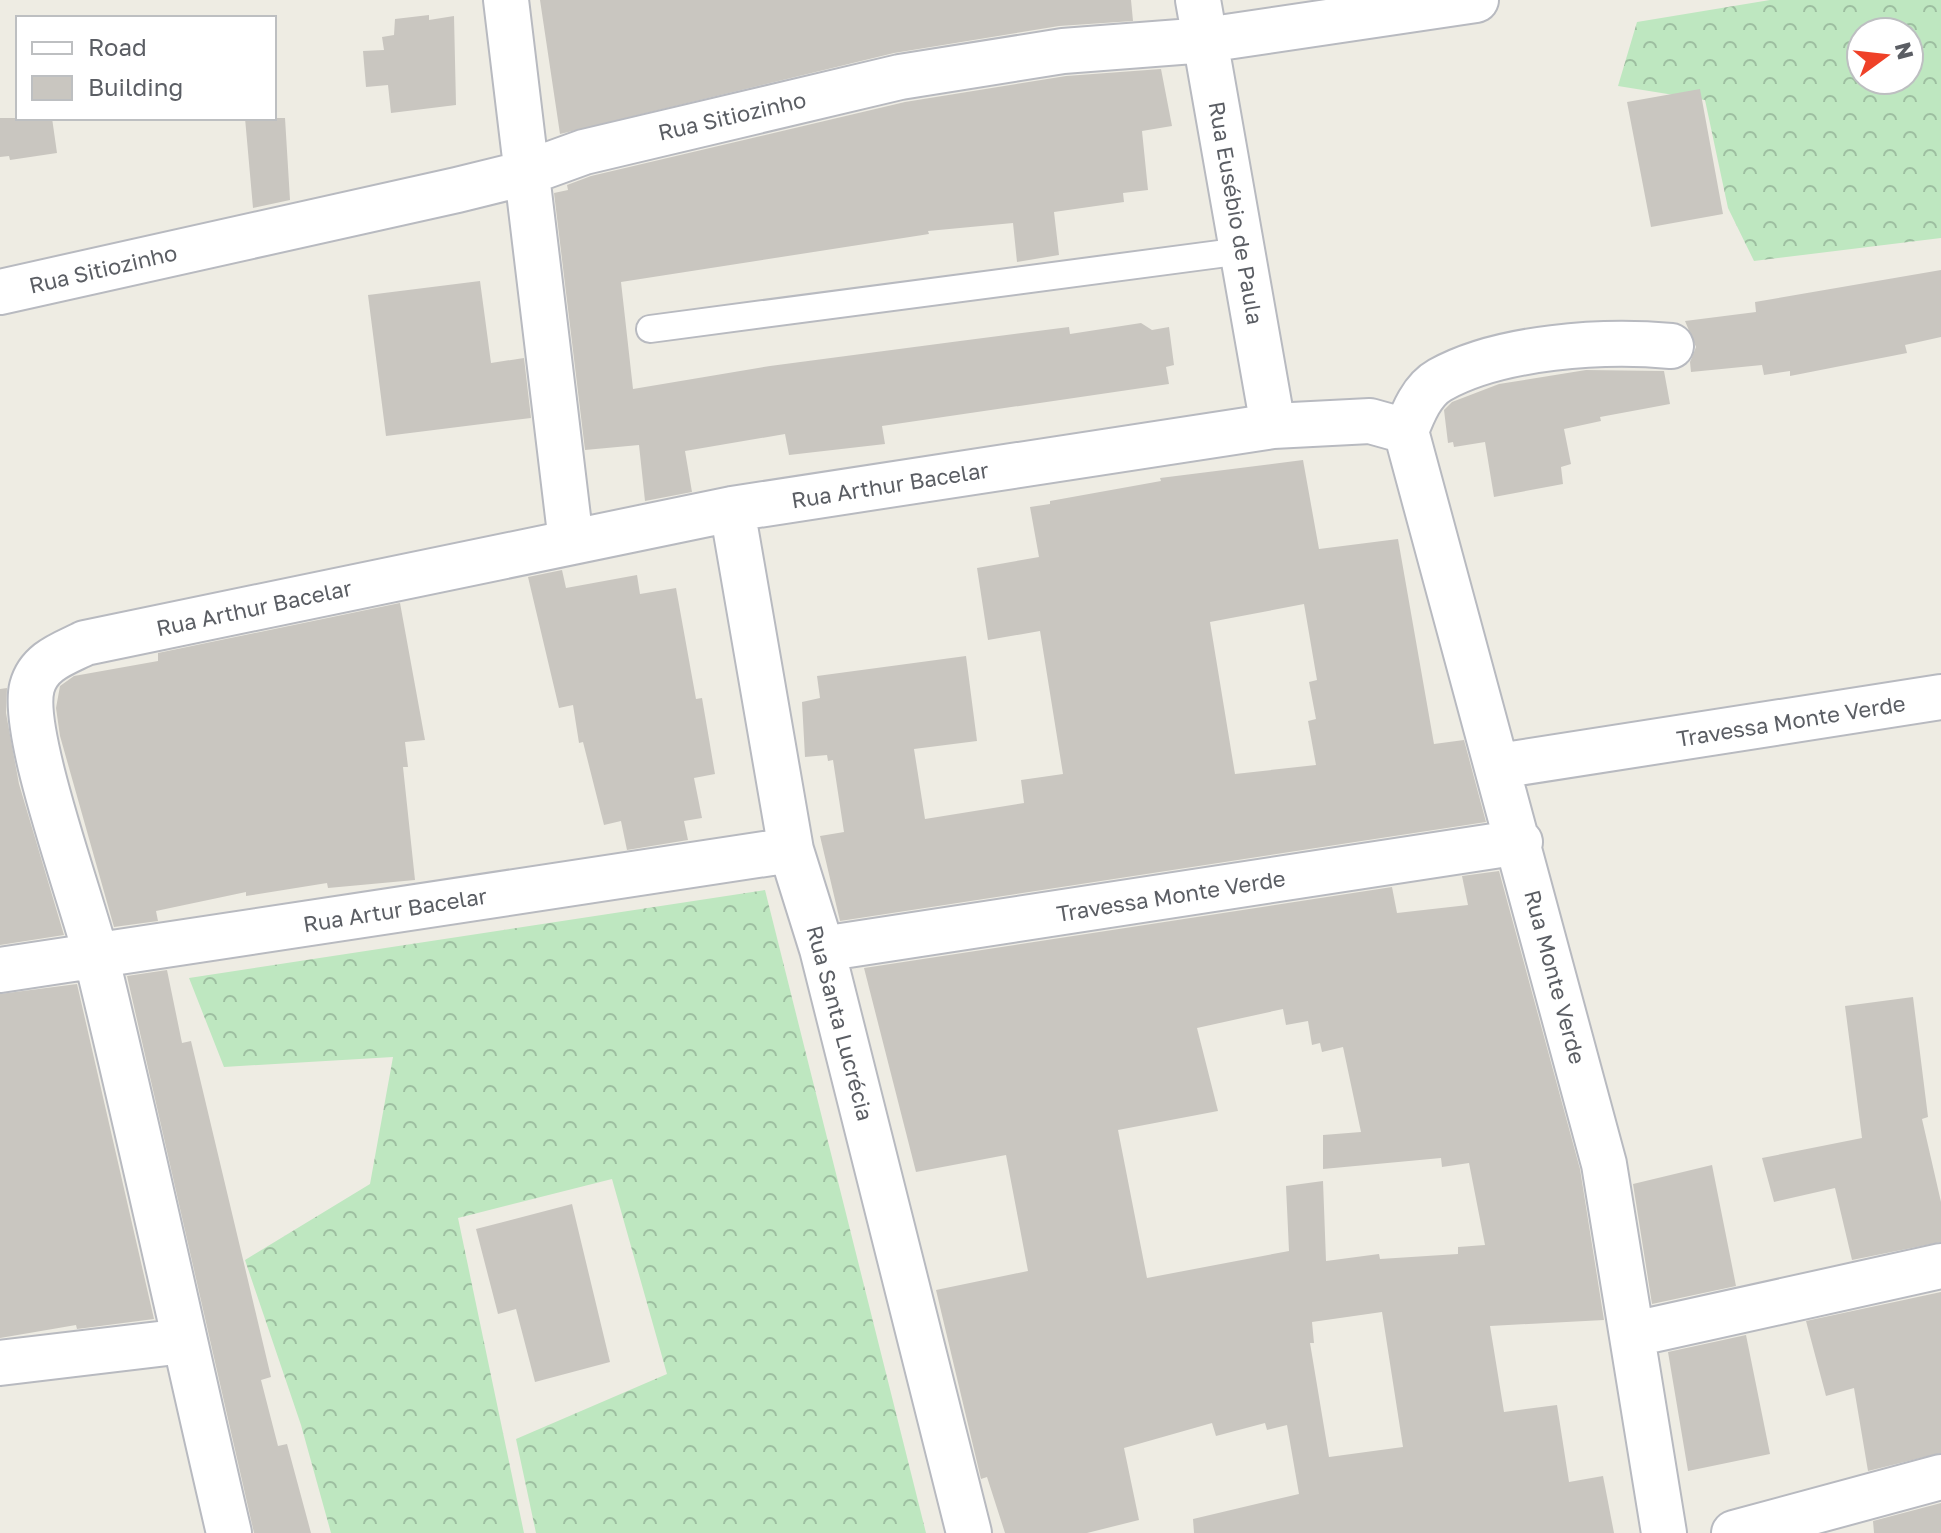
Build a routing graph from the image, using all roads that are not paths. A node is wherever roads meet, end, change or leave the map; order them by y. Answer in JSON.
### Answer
{"nodes":[{"id":1,"x":506,"y":0,"type":"edge"},
{"id":2,"x":1476,"y":0,"type":"edge"},
{"id":3,"x":1202,"y":20,"type":"edge"},
{"id":4,"x":526,"y":173,"type":"junction"},
{"id":5,"x":1242,"y":251,"type":"junction"},
{"id":6,"x":0,"y":292,"type":"edge"},
{"id":7,"x":650,"y":329,"type":"dead end"},
{"id":8,"x":1671,"y":346,"type":"dead end"},
{"id":9,"x":1273,"y":426,"type":"junction"},
{"id":10,"x":1406,"y":431,"type":"junction"},
{"id":11,"x":732,"y":509,"type":"junction"},
{"id":12,"x":571,"y":542,"type":"junction"},
{"id":13,"x":1941,"y":697,"type":"edge"},
{"id":14,"x":1499,"y":766,"type":"junction"},
{"id":15,"x":1520,"y":842,"type":"junction"},
{"id":16,"x":791,"y":850,"type":"junction"},
{"id":17,"x":822,"y":949,"type":"junction"},
{"id":18,"x":96,"y":955,"type":"junction"},
{"id":19,"x":0,"y":970,"type":"edge"},
{"id":20,"x":1941,"y":1266,"type":"edge"},
{"id":21,"x":1634,"y":1334,"type":"junction"},
{"id":22,"x":184,"y":1341,"type":"junction"},
{"id":23,"x":0,"y":1363,"type":"edge"},
{"id":24,"x":1941,"y":1477,"type":"edge"},
{"id":25,"x":229,"y":1533,"type":"edge"},
{"id":26,"x":969,"y":1533,"type":"edge"},
{"id":27,"x":1664,"y":1533,"type":"edge"},
{"id":28,"x":1734,"y":1533,"type":"edge"}],
"edges":[{"from":1,"to":4,"type":"street"},
{"from":2,"to":3,"type":"street","name":"Rua Sitiozinho"},
{"from":3,"to":4,"type":"street","name":"Rua Sitiozinho"},
{"from":3,"to":5,"type":"street","name":"Rua Eusébio de Paula"},
{"from":4,"to":6,"type":"street","name":"Rua Sitiozinho"},
{"from":4,"to":12,"type":"street"},
{"from":5,"to":7,"type":"lane"},
{"from":5,"to":9,"type":"street","name":"Rua Eusébio de Paula"},
{"from":8,"to":10,"type":"street"},
{"from":9,"to":10,"type":"street","name":"Rua Arthur Bacelar"},
{"from":9,"to":11,"type":"street","name":"Rua Arthur Bacelar"},
{"from":10,"to":14,"type":"street","name":"Rua Monte Verde"},
{"from":11,"to":12,"type":"street","name":"Rua Arthur Bacelar"},
{"from":11,"to":16,"type":"street","name":"Rua Santa Lucrécia"},
{"from":12,"to":18,"type":"street","name":"Rua Arthur Bacelar"},
{"from":13,"to":14,"type":"street","name":"Travessa Monte Verde"},
{"from":14,"to":15,"type":"street","name":"Rua Monte Verde"},
{"from":15,"to":17,"type":"street","name":"Travessa Monte Verde"},
{"from":15,"to":21,"type":"street","name":"Rua Monte Verde"},
{"from":16,"to":17,"type":"street","name":"Rua Santa Lucrécia"},
{"from":16,"to":18,"type":"street","name":"Rua Artur Bacelar"},
{"from":17,"to":26,"type":"street","name":"Rua Santa Lucrécia"},
{"from":18,"to":19,"type":"street","name":"Rua Artur Bacelar"},
{"from":18,"to":22,"type":"street","name":"Rua Arthur Bacelar"},
{"from":20,"to":21,"type":"street"},
{"from":21,"to":27,"type":"street","name":"Rua Monte Verde"},
{"from":22,"to":23,"type":"street"},
{"from":22,"to":25,"type":"street","name":"Rua Arthur Bacelar"},
{"from":24,"to":28,"type":"street"}]}
